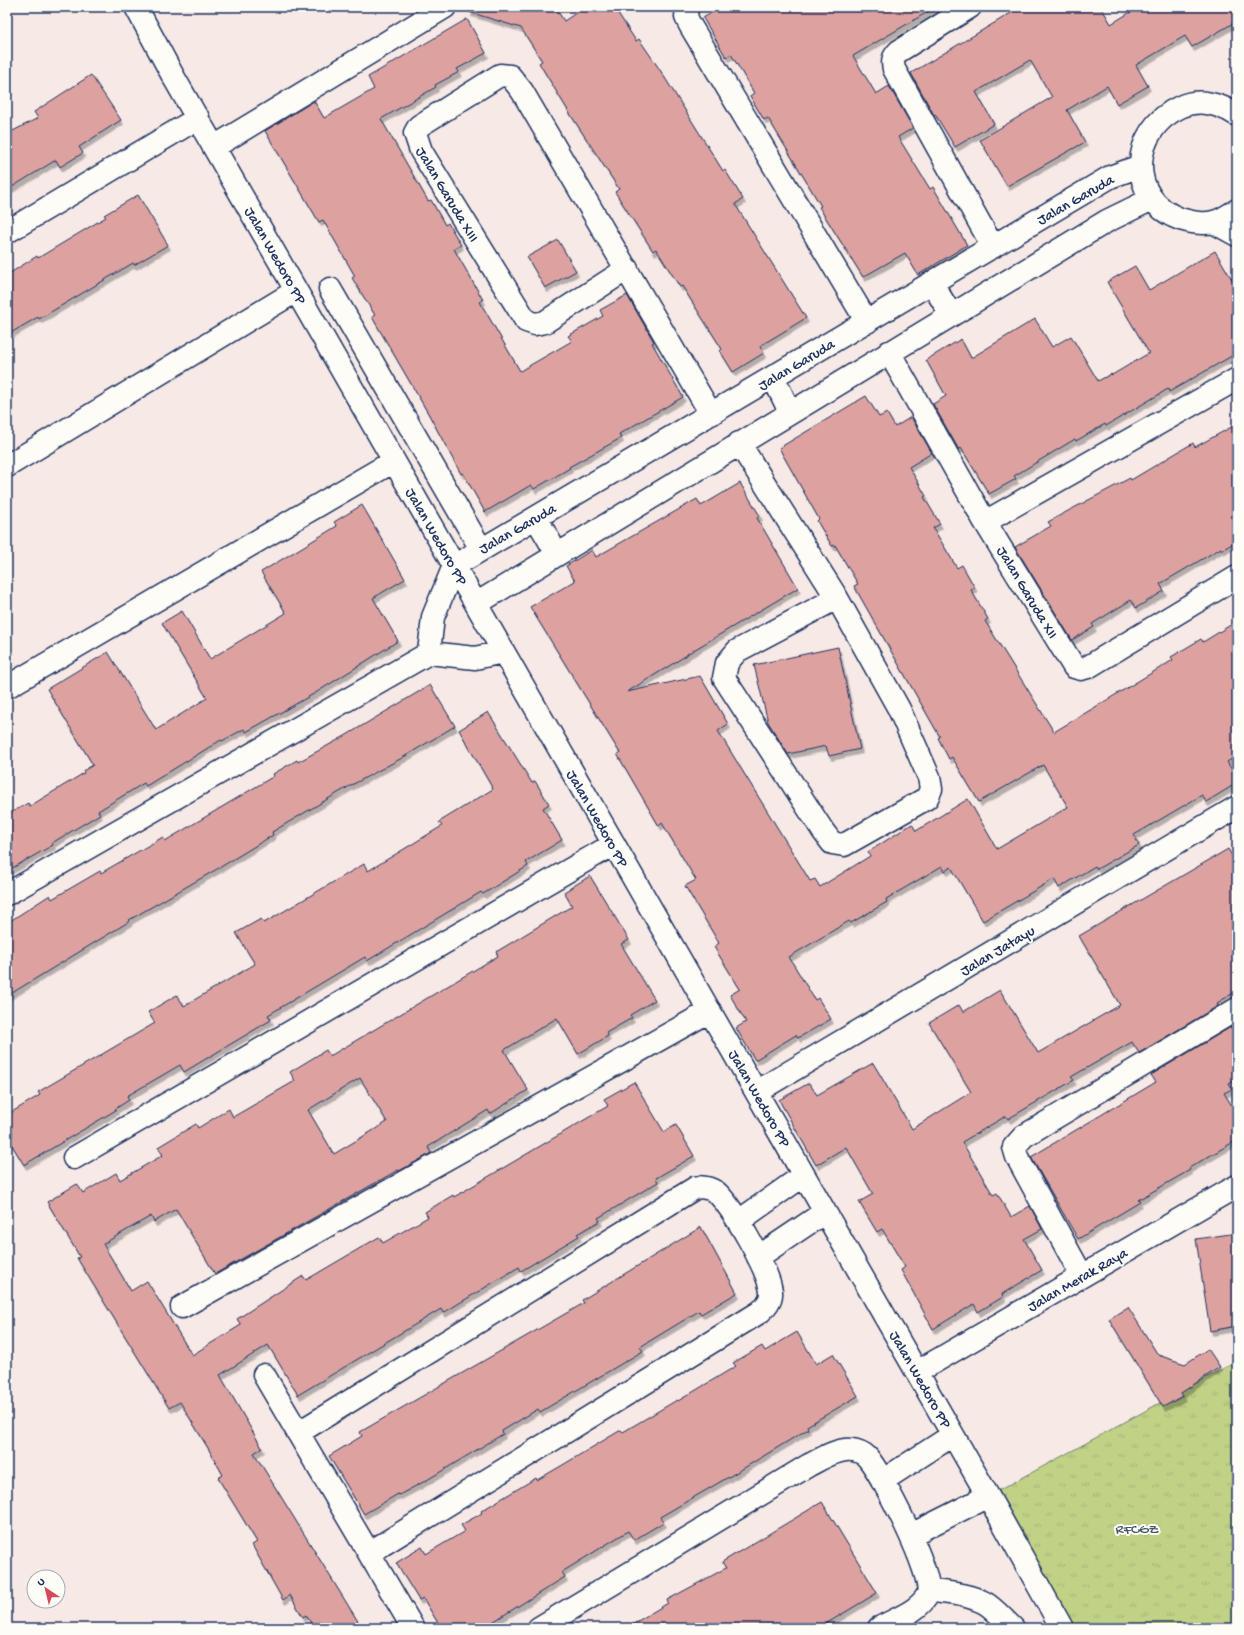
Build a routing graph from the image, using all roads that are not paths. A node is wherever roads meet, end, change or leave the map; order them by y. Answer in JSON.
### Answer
{"nodes":[{"id":1,"x":136,"y":7,"type":"edge"},
{"id":2,"x":445,"y":7,"type":"edge"},
{"id":3,"x":688,"y":7,"type":"edge"},
{"id":4,"x":970,"y":7,"type":"edge"},
{"id":5,"x":1237,"y":115,"type":"edge"},
{"id":6,"x":198,"y":118,"type":"junction"},
{"id":7,"x":214,"y":147,"type":"junction"},
{"id":8,"x":1140,"y":166,"type":"junction"},
{"id":9,"x":1152,"y":200,"type":"junction"},
{"id":10,"x":1237,"y":210,"type":"edge"},
{"id":11,"x":1213,"y":222,"type":"junction"},
{"id":12,"x":7,"y":232,"type":"edge"},
{"id":13,"x":1237,"y":235,"type":"edge"},
{"id":14,"x":993,"y":246,"type":"junction"},
{"id":15,"x":627,"y":270,"type":"junction"},
{"id":16,"x":932,"y":283,"type":"junction"},
{"id":17,"x":330,"y":289,"type":"dead end"},
{"id":18,"x":296,"y":291,"type":"junction"},
{"id":19,"x":951,"y":315,"type":"junction"},
{"id":20,"x":867,"y":322,"type":"junction"},
{"id":21,"x":889,"y":352,"type":"junction"},
{"id":22,"x":773,"y":377,"type":"junction"},
{"id":23,"x":1237,"y":379,"type":"edge"},
{"id":24,"x":790,"y":412,"type":"junction"},
{"id":25,"x":711,"y":414,"type":"junction"},
{"id":26,"x":739,"y":442,"type":"junction"},
{"id":27,"x":394,"y":461,"type":"junction"},
{"id":28,"x":7,"y":466,"type":"edge"},
{"id":29,"x":536,"y":518,"type":"junction"},
{"id":30,"x":985,"y":522,"type":"junction"},
{"id":31,"x":481,"y":549,"type":"junction"},
{"id":32,"x":557,"y":554,"type":"junction"},
{"id":33,"x":454,"y":566,"type":"junction"},
{"id":34,"x":1237,"y":577,"type":"edge"},
{"id":35,"x":837,"y":598,"type":"junction"},
{"id":36,"x":476,"y":604,"type":"junction"},
{"id":37,"x":503,"y":652,"type":"junction"},
{"id":38,"x":429,"y":653,"type":"junction"},
{"id":39,"x":7,"y":688,"type":"edge"},
{"id":40,"x":1237,"y":807,"type":"edge"},
{"id":41,"x":614,"y":844,"type":"junction"},
{"id":42,"x":7,"y":894,"type":"edge"},
{"id":43,"x":1237,"y":1009,"type":"edge"},
{"id":44,"x":710,"y":1011,"type":"junction"},
{"id":45,"x":756,"y":1092,"type":"junction"},
{"id":46,"x":74,"y":1158,"type":"dead end"},
{"id":47,"x":804,"y":1175,"type":"junction"},
{"id":48,"x":1237,"y":1186,"type":"edge"},
{"id":49,"x":826,"y":1212,"type":"junction"},
{"id":50,"x":739,"y":1221,"type":"junction"},
{"id":51,"x":758,"y":1257,"type":"junction"},
{"id":52,"x":1082,"y":1276,"type":"junction"},
{"id":53,"x":182,"y":1307,"type":"dead end"},
{"id":54,"x":917,"y":1372,"type":"junction"},
{"id":55,"x":264,"y":1375,"type":"dead end"},
{"id":56,"x":298,"y":1433,"type":"junction"},
{"id":57,"x":953,"y":1435,"type":"junction"},
{"id":58,"x":882,"y":1481,"type":"junction"},
{"id":59,"x":988,"y":1496,"type":"junction"},
{"id":60,"x":911,"y":1535,"type":"junction"},
{"id":61,"x":369,"y":1553,"type":"junction"},
{"id":62,"x":929,"y":1591,"type":"junction"},
{"id":63,"x":413,"y":1628,"type":"edge"},
{"id":64,"x":539,"y":1628,"type":"edge"},
{"id":65,"x":879,"y":1628,"type":"edge"},
{"id":66,"x":1014,"y":1628,"type":"edge"},
{"id":67,"x":1062,"y":1628,"type":"edge"}],
"edges":[{"from":1,"to":6,"type":"street","name":"Jalan Wedoro PP"},
{"from":2,"to":7,"type":"street"},
{"from":3,"to":20,"type":"street"},
{"from":4,"to":14,"type":"street"},
{"from":5,"to":8,"type":"street"},
{"from":6,"to":7,"type":"street","name":"Jalan Wedoro PP"},
{"from":6,"to":12,"type":"street"},
{"from":7,"to":18,"type":"street","name":"Jalan Wedoro PP"},
{"from":8,"to":9,"type":"street"},
{"from":8,"to":14,"type":"street","name":"Jalan Garuda"},
{"from":9,"to":11,"type":"street"},
{"from":9,"to":19,"type":"street"},
{"from":10,"to":11,"type":"street"},
{"from":11,"to":13,"type":"street"},
{"from":14,"to":16,"type":"street","name":"Jalan Garuda"},
{"from":15,"to":15,"type":"street","name":"Jalan Garuda XIII"},
{"from":15,"to":25,"type":"street","name":"Jalan Garuda XIII"},
{"from":16,"to":19,"type":"street"},
{"from":16,"to":20,"type":"street","name":"Jalan Garuda"},
{"from":17,"to":31,"type":"street"},
{"from":18,"to":27,"type":"street","name":"Jalan Wedoro PP"},
{"from":18,"to":28,"type":"street"},
{"from":19,"to":21,"type":"street"},
{"from":20,"to":22,"type":"street","name":"Jalan Garuda"},
{"from":21,"to":24,"type":"street"},
{"from":21,"to":30,"type":"street","name":"Jalan Garuda XII"},
{"from":22,"to":24,"type":"street"},
{"from":22,"to":25,"type":"street","name":"Jalan Garuda"},
{"from":23,"to":30,"type":"street"},
{"from":24,"to":26,"type":"street"},
{"from":25,"to":29,"type":"street","name":"Jalan Garuda"},
{"from":26,"to":32,"type":"street"},
{"from":26,"to":35,"type":"street"},
{"from":27,"to":33,"type":"street","name":"Jalan Wedoro PP"},
{"from":27,"to":39,"type":"street"},
{"from":29,"to":31,"type":"street","name":"Jalan Garuda"},
{"from":29,"to":32,"type":"street"},
{"from":30,"to":34,"type":"street","name":"Jalan Garuda XII"},
{"from":31,"to":33,"type":"street","name":"Jalan Garuda"},
{"from":32,"to":36,"type":"street"},
{"from":33,"to":36,"type":"street","name":"Jalan Wedoro PP"},
{"from":33,"to":38,"type":"street"},
{"from":35,"to":35,"type":"street"},
{"from":36,"to":37,"type":"street","name":"Jalan Wedoro PP"},
{"from":37,"to":38,"type":"street"},
{"from":37,"to":41,"type":"street","name":"Jalan Wedoro PP"},
{"from":38,"to":42,"type":"street"},
{"from":40,"to":45,"type":"street","name":"Jalan Jatayu"},
{"from":41,"to":44,"type":"street","name":"Jalan Wedoro PP"},
{"from":41,"to":46,"type":"street"},
{"from":43,"to":52,"type":"street"},
{"from":44,"to":45,"type":"street","name":"Jalan Wedoro PP"},
{"from":44,"to":53,"type":"street"},
{"from":45,"to":47,"type":"street","name":"Jalan Wedoro PP"},
{"from":47,"to":49,"type":"street","name":"Jalan Wedoro PP"},
{"from":47,"to":50,"type":"street"},
{"from":48,"to":52,"type":"street","name":"Jalan Merak Raya"},
{"from":49,"to":51,"type":"street"},
{"from":49,"to":54,"type":"street","name":"Jalan Wedoro PP"},
{"from":50,"to":51,"type":"street"},
{"from":50,"to":56,"type":"street"},
{"from":51,"to":61,"type":"street"},
{"from":52,"to":54,"type":"street","name":"Jalan Merak Raya"},
{"from":54,"to":57,"type":"street","name":"Jalan Wedoro PP"},
{"from":55,"to":56,"type":"street"},
{"from":56,"to":61,"type":"street"},
{"from":57,"to":58,"type":"street"},
{"from":57,"to":59,"type":"street","name":"Jalan Wedoro PP"},
{"from":58,"to":60,"type":"street"},
{"from":58,"to":64,"type":"street"},
{"from":59,"to":60,"type":"street"},
{"from":59,"to":67,"type":"street","name":"Jalan Wedoro PP"},
{"from":60,"to":62,"type":"street"},
{"from":61,"to":63,"type":"street"},
{"from":62,"to":65,"type":"street"},
{"from":62,"to":66,"type":"street"}]}
